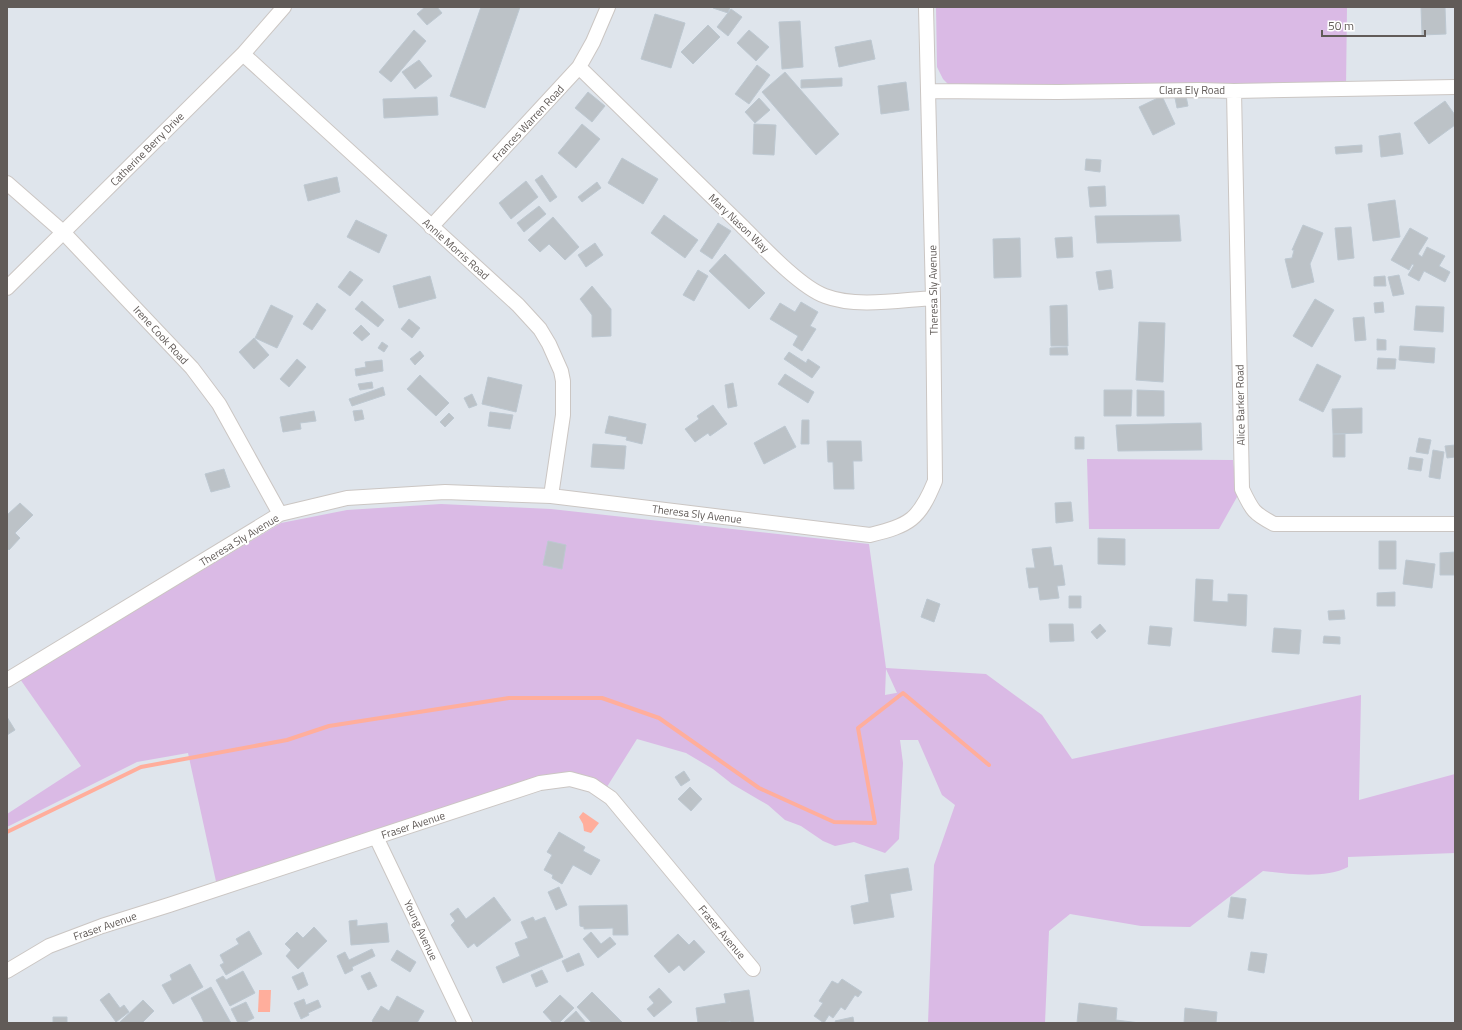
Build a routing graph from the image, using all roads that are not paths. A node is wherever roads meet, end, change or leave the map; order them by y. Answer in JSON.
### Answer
{"nodes":[{"id":1,"x":284,"y":7,"type":"edge"},
{"id":2,"x":608,"y":7,"type":"edge"},
{"id":3,"x":926,"y":7,"type":"edge"},
{"id":4,"x":242,"y":54,"type":"junction"},
{"id":5,"x":579,"y":67,"type":"junction"},
{"id":6,"x":1455,"y":87,"type":"edge"},
{"id":7,"x":928,"y":91,"type":"junction"},
{"id":8,"x":1234,"y":91,"type":"junction"},
{"id":9,"x":7,"y":183,"type":"edge"},
{"id":10,"x":431,"y":227,"type":"junction"},
{"id":11,"x":63,"y":232,"type":"junction"},
{"id":12,"x":7,"y":288,"type":"edge"},
{"id":13,"x":933,"y":298,"type":"junction"},
{"id":14,"x":551,"y":496,"type":"junction"},
{"id":15,"x":280,"y":514,"type":"junction"},
{"id":16,"x":1455,"y":524,"type":"edge"},
{"id":17,"x":7,"y":680,"type":"edge"},
{"id":18,"x":376,"y":837,"type":"junction"},
{"id":19,"x":753,"y":969,"type":"dead end"},
{"id":20,"x":7,"y":971,"type":"edge"},
{"id":21,"x":465,"y":1023,"type":"edge"}],
"edges":[{"from":1,"to":4,"type":"street","name":"Catherine Berry Drive"},
{"from":2,"to":5,"type":"street","name":"Frances Warren Road"},
{"from":3,"to":7,"type":"street","name":"Theresa Sly Avenue"},
{"from":4,"to":10,"type":"street","name":"Annie Morris Road"},
{"from":4,"to":11,"type":"street","name":"Catherine Berry Drive"},
{"from":5,"to":10,"type":"street","name":"Frances Warren Road"},
{"from":5,"to":13,"type":"street","name":"Mary Nason Way"},
{"from":6,"to":8,"type":"street","name":"Clara Ely Road"},
{"from":7,"to":8,"type":"street","name":"Clara Ely Road"},
{"from":7,"to":13,"type":"street","name":"Theresa Sly Avenue"},
{"from":8,"to":16,"type":"street","name":"Alice Barker Road"},
{"from":9,"to":11,"type":"street","name":"Irene Cook Road"},
{"from":10,"to":14,"type":"street","name":"Annie Morris Road"},
{"from":11,"to":12,"type":"street","name":"Catherine Berry Drive"},
{"from":11,"to":15,"type":"street","name":"Irene Cook Road"},
{"from":13,"to":14,"type":"street","name":"Theresa Sly Avenue"},
{"from":14,"to":15,"type":"street","name":"Theresa Sly Avenue"},
{"from":15,"to":17,"type":"street","name":"Theresa Sly Avenue"},
{"from":18,"to":19,"type":"street","name":"Fraser Avenue"},
{"from":18,"to":20,"type":"street","name":"Fraser Avenue"},
{"from":18,"to":21,"type":"street","name":"Young Avenue"}]}
